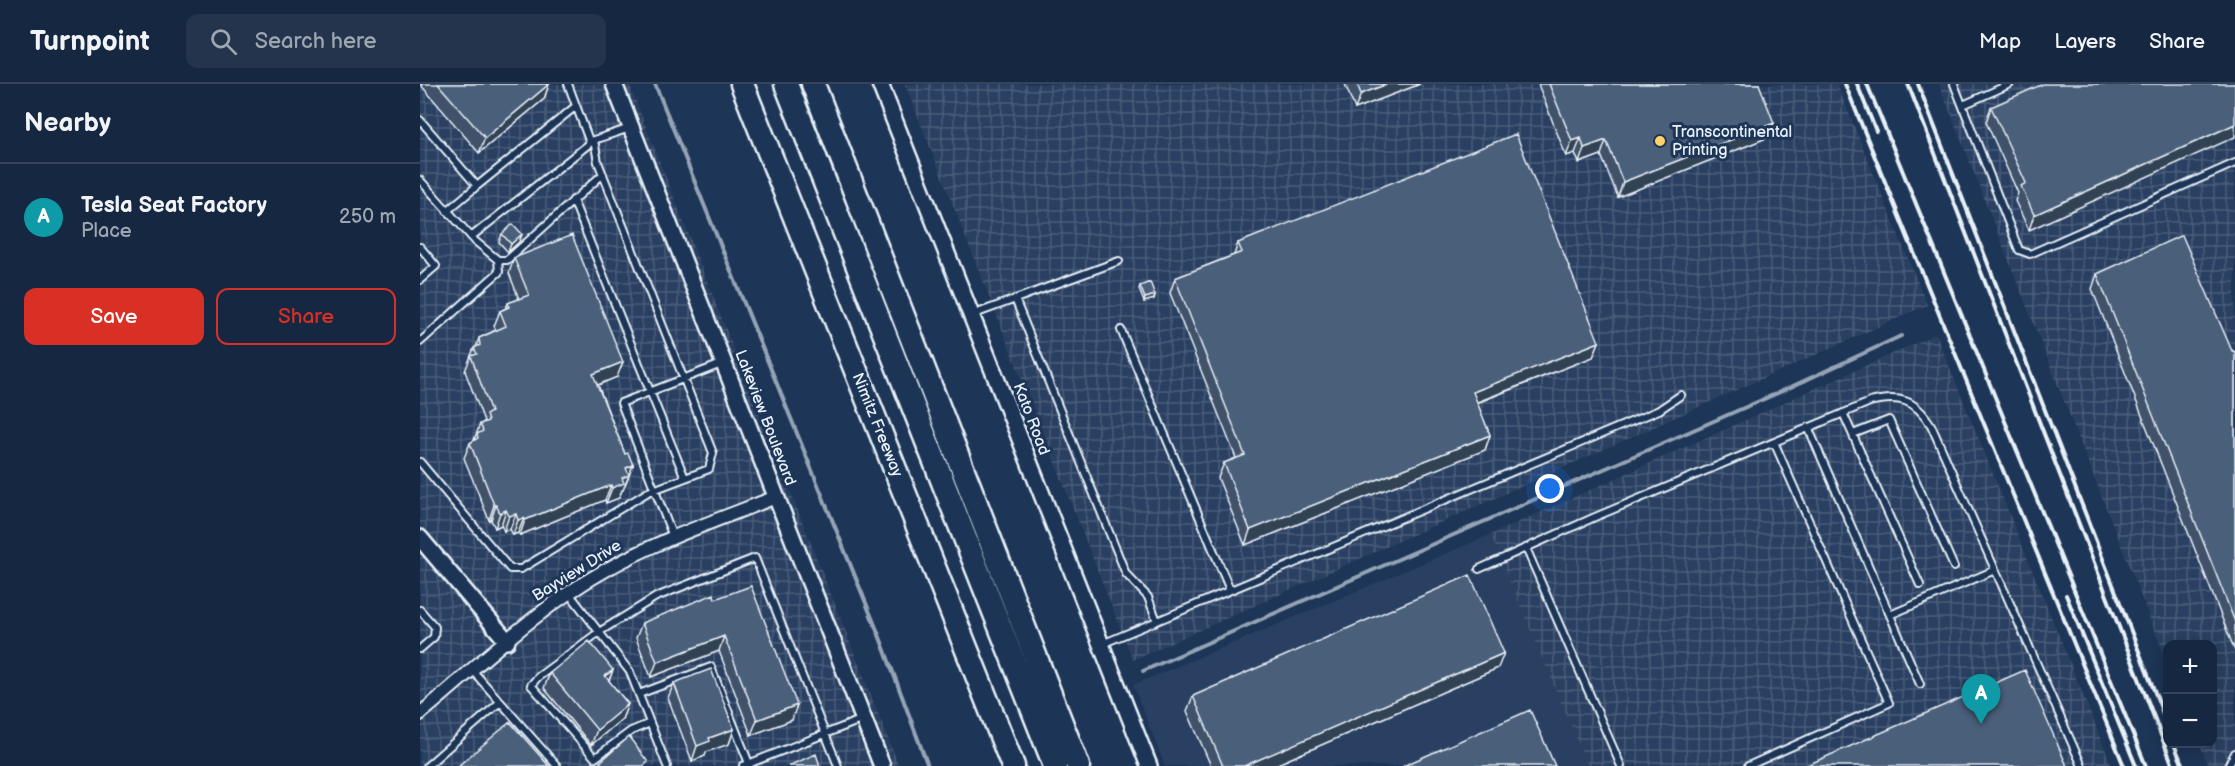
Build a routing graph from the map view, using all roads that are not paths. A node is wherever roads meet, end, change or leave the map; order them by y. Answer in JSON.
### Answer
{"nodes":[{"id":1,"x":568,"y":84,"type":"edge"},
{"id":2,"x":614,"y":84,"type":"edge"},
{"id":3,"x":742,"y":84,"type":"edge"},
{"id":4,"x":786,"y":84,"type":"edge"},
{"id":5,"x":813,"y":84,"type":"edge"},
{"id":6,"x":880,"y":84,"type":"edge"},
{"id":7,"x":1954,"y":84,"type":"edge"},
{"id":8,"x":2010,"y":84,"type":"edge"},
{"id":9,"x":1962,"y":105,"type":"junction"},
{"id":10,"x":576,"y":106,"type":"junction"},
{"id":11,"x":420,"y":120,"type":"edge"},
{"id":12,"x":631,"y":127,"type":"junction"},
{"id":13,"x":592,"y":142,"type":"junction"},
{"id":14,"x":2235,"y":163,"type":"edge"},
{"id":15,"x":603,"y":174,"type":"junction"},
{"id":16,"x":420,"y":180,"type":"edge"},
{"id":17,"x":477,"y":186,"type":"junction"},
{"id":18,"x":573,"y":200,"type":"junction"},
{"id":19,"x":447,"y":211,"type":"junction"},
{"id":20,"x":471,"y":237,"type":"junction"},
{"id":21,"x":420,"y":247,"type":"edge"},
{"id":22,"x":498,"y":260,"type":"junction"},
{"id":23,"x":1119,"y":261,"type":"dead end"},
{"id":24,"x":420,"y":280,"type":"edge"},
{"id":25,"x":1015,"y":299,"type":"junction"},
{"id":26,"x":971,"y":315,"type":"junction"},
{"id":27,"x":1121,"y":330,"type":"dead end"},
{"id":28,"x":420,"y":342,"type":"edge"},
{"id":29,"x":724,"y":363,"type":"junction"},
{"id":30,"x":683,"y":378,"type":"junction"},
{"id":31,"x":650,"y":391,"type":"junction"},
{"id":32,"x":1681,"y":395,"type":"dead end"},
{"id":33,"x":1843,"y":413,"type":"junction"},
{"id":34,"x":1809,"y":427,"type":"junction"},
{"id":35,"x":1853,"y":434,"type":"junction"},
{"id":36,"x":1774,"y":442,"type":"junction"},
{"id":37,"x":422,"y":468,"type":"edge"},
{"id":38,"x":685,"y":478,"type":"junction"},
{"id":39,"x":654,"y":490,"type":"junction"},
{"id":40,"x":776,"y":497,"type":"junction"},
{"id":41,"x":673,"y":537,"type":"junction"},
{"id":42,"x":420,"y":538,"type":"edge"},
{"id":43,"x":1526,"y":548,"type":"junction"},
{"id":44,"x":1954,"y":567,"type":"dead end"},
{"id":45,"x":1479,"y":569,"type":"dead end"},
{"id":46,"x":1995,"y":570,"type":"junction"},
{"id":47,"x":1920,"y":585,"type":"dead end"},
{"id":48,"x":1230,"y":590,"type":"junction"},
{"id":49,"x":569,"y":593,"type":"junction"},
{"id":50,"x":420,"y":609,"type":"edge"},
{"id":51,"x":1890,"y":615,"type":"junction"},
{"id":52,"x":1157,"y":621,"type":"junction"},
{"id":53,"x":599,"y":632,"type":"junction"},
{"id":54,"x":507,"y":640,"type":"junction"},
{"id":55,"x":1101,"y":644,"type":"junction"},
{"id":56,"x":420,"y":649,"type":"edge"},
{"id":57,"x":472,"y":670,"type":"junction"},
{"id":58,"x":1920,"y":684,"type":"dead end"},
{"id":59,"x":639,"y":694,"type":"junction"},
{"id":60,"x":500,"y":702,"type":"junction"},
{"id":61,"x":420,"y":714,"type":"edge"},
{"id":62,"x":864,"y":719,"type":"junction"},
{"id":63,"x":650,"y":723,"type":"junction"},
{"id":64,"x":825,"y":733,"type":"junction"},
{"id":65,"x":2235,"y":753,"type":"edge"},
{"id":66,"x":748,"y":765,"type":"edge"},
{"id":67,"x":427,"y":766,"type":"edge"},
{"id":68,"x":557,"y":766,"type":"edge"},
{"id":69,"x":667,"y":766,"type":"edge"},
{"id":70,"x":838,"y":766,"type":"edge"},
{"id":71,"x":882,"y":766,"type":"edge"},
{"id":72,"x":1012,"y":766,"type":"edge"},
{"id":73,"x":1055,"y":766,"type":"edge"},
{"id":74,"x":1078,"y":766,"type":"edge"},
{"id":75,"x":1149,"y":766,"type":"edge"},
{"id":76,"x":1621,"y":766,"type":"edge"},
{"id":77,"x":1748,"y":766,"type":"edge"},
{"id":78,"x":2082,"y":766,"type":"edge"},
{"id":79,"x":2228,"y":766,"type":"edge"}],
"edges":[{"from":1,"to":10,"type":"lane"},
{"from":2,"to":12,"type":"street","name":"Lakeview Boulevard"},
{"from":3,"to":72,"type":"highway","name":"Nimitz Freeway"},
{"from":4,"to":73,"type":"highway"},
{"from":5,"to":74,"type":"highway"},
{"from":6,"to":26,"type":"street","name":"Kato Road"},
{"from":7,"to":9,"type":"lane"},
{"from":8,"to":9,"type":"lane"},
{"from":9,"to":14,"type":"lane"},
{"from":10,"to":13,"type":"lane"},
{"from":10,"to":17,"type":"lane"},
{"from":11,"to":17,"type":"lane"},
{"from":12,"to":13,"type":"lane"},
{"from":12,"to":29,"type":"street","name":"Lakeview Boulevard"},
{"from":13,"to":15,"type":"lane"},
{"from":13,"to":20,"type":"lane"},
{"from":15,"to":18,"type":"lane"},
{"from":15,"to":30,"type":"lane"},
{"from":16,"to":19,"type":"lane"},
{"from":17,"to":19,"type":"lane"},
{"from":18,"to":22,"type":"lane"},
{"from":18,"to":31,"type":"lane"},
{"from":19,"to":20,"type":"lane"},
{"from":20,"to":22,"type":"lane"},
{"from":21,"to":24,"type":"lane"},
{"from":22,"to":28,"type":"lane"},
{"from":23,"to":25,"type":"lane"},
{"from":25,"to":26,"type":"lane"},
{"from":25,"to":52,"type":"lane"},
{"from":26,"to":55,"type":"street","name":"Kato Road"},
{"from":27,"to":48,"type":"lane"},
{"from":29,"to":30,"type":"lane"},
{"from":29,"to":40,"type":"street","name":"Lakeview Boulevard"},
{"from":30,"to":31,"type":"lane"},
{"from":30,"to":38,"type":"lane"},
{"from":31,"to":38,"type":"lane"},
{"from":31,"to":39,"type":"lane"},
{"from":32,"to":48,"type":"lane"},
{"from":33,"to":34,"type":"lane"},
{"from":33,"to":35,"type":"lane"},
{"from":33,"to":46,"type":"lane"},
{"from":34,"to":36,"type":"lane"},
{"from":34,"to":51,"type":"lane"},
{"from":35,"to":44,"type":"lane"},
{"from":35,"to":47,"type":"lane"},
{"from":36,"to":43,"type":"lane"},
{"from":36,"to":77,"type":"lane"},
{"from":37,"to":39,"type":"lane"},
{"from":38,"to":39,"type":"lane"},
{"from":39,"to":41,"type":"lane"},
{"from":40,"to":41,"type":"street","name":"Bayview Drive"},
{"from":40,"to":62,"type":"street","name":"Lakeview Boulevard"},
{"from":41,"to":49,"type":"street","name":"Bayview Drive"},
{"from":42,"to":54,"type":"street"},
{"from":43,"to":45,"type":"lane"},
{"from":43,"to":76,"type":"lane"},
{"from":46,"to":51,"type":"lane"},
{"from":46,"to":78,"type":"lane"},
{"from":48,"to":52,"type":"lane"},
{"from":49,"to":53,"type":"lane"},
{"from":49,"to":54,"type":"street","name":"Bayview Drive"},
{"from":50,"to":56,"type":"lane"},
{"from":51,"to":58,"type":"lane"},
{"from":52,"to":55,"type":"lane"},
{"from":53,"to":59,"type":"lane"},
{"from":53,"to":63,"type":"lane"},
{"from":53,"to":64,"type":"lane"},
{"from":54,"to":57,"type":"street","name":"Bayview Drive"},
{"from":55,"to":75,"type":"street","name":"Kato Road"},
{"from":57,"to":60,"type":"lane"},
{"from":57,"to":61,"type":"street","name":"Bayview Drive"},
{"from":59,"to":63,"type":"lane"},
{"from":59,"to":66,"type":"lane"},
{"from":60,"to":67,"type":"lane"},
{"from":60,"to":68,"type":"lane"},
{"from":62,"to":64,"type":"lane"},
{"from":62,"to":71,"type":"street","name":"Lakeview Boulevard"},
{"from":63,"to":69,"type":"lane"},
{"from":64,"to":66,"type":"lane"},
{"from":64,"to":70,"type":"lane"},
{"from":65,"to":79,"type":"lane"}]}
